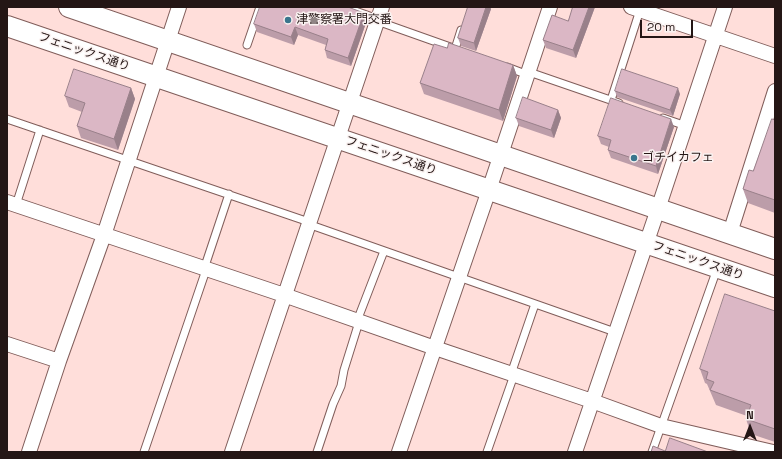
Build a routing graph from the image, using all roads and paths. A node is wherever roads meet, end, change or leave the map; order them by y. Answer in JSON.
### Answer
{"nodes":[{"id":1,"x":69,"y":7,"type":"edge"},
{"id":2,"x":260,"y":7,"type":"edge"},
{"id":3,"x":344,"y":7,"type":"edge"},
{"id":4,"x":550,"y":7,"type":"edge"},
{"id":5,"x":724,"y":7,"type":"edge"},
{"id":6,"x":178,"y":8,"type":"edge"},
{"id":7,"x":640,"y":9,"type":"edge"},
{"id":8,"x":379,"y":16,"type":"edge"},
{"id":9,"x":464,"y":21,"type":"edge"},
{"id":10,"x":7,"y":26,"type":"edge"},
{"id":11,"x":715,"y":36,"type":"junction"},
{"id":12,"x":168,"y":40,"type":"junction"},
{"id":13,"x":247,"y":45,"type":"dead end"},
{"id":14,"x":775,"y":56,"type":"edge"},
{"id":15,"x":499,"y":64,"type":"edge"},
{"id":16,"x":528,"y":73,"type":"junction"},
{"id":17,"x":156,"y":76,"type":"junction"},
{"id":18,"x":775,"y":91,"type":"edge"},
{"id":19,"x":611,"y":100,"type":"junction"},
{"id":20,"x":349,"y":103,"type":"junction"},
{"id":21,"x":626,"y":105,"type":"edge"},
{"id":22,"x":656,"y":116,"type":"edge"},
{"id":23,"x":7,"y":119,"type":"edge"},
{"id":24,"x":686,"y":126,"type":"junction"},
{"id":25,"x":40,"y":130,"type":"junction"},
{"id":26,"x":337,"y":138,"type":"junction"},
{"id":27,"x":501,"y":155,"type":"junction"},
{"id":28,"x":129,"y":161,"type":"junction"},
{"id":29,"x":490,"y":190,"type":"junction"},
{"id":30,"x":229,"y":194,"type":"junction"},
{"id":31,"x":11,"y":204,"type":"edge"},
{"id":32,"x":658,"y":209,"type":"junction"},
{"id":33,"x":309,"y":223,"type":"junction"},
{"id":34,"x":730,"y":233,"type":"junction"},
{"id":35,"x":104,"y":235,"type":"junction"},
{"id":36,"x":646,"y":243,"type":"junction"},
{"id":37,"x":775,"y":249,"type":"edge"},
{"id":38,"x":384,"y":251,"type":"junction"},
{"id":39,"x":718,"y":267,"type":"junction"},
{"id":40,"x":205,"y":269,"type":"junction"},
{"id":41,"x":459,"y":277,"type":"junction"},
{"id":42,"x":775,"y":287,"type":"edge"},
{"id":43,"x":284,"y":295,"type":"junction"},
{"id":44,"x":535,"y":304,"type":"junction"},
{"id":45,"x":358,"y":322,"type":"junction"},
{"id":46,"x":615,"y":332,"type":"junction"},
{"id":47,"x":7,"y":344,"type":"edge"},
{"id":48,"x":434,"y":348,"type":"junction"},
{"id":49,"x":59,"y":361,"type":"junction"},
{"id":50,"x":512,"y":374,"type":"junction"},
{"id":51,"x":592,"y":401,"type":"junction"},
{"id":52,"x":661,"y":426,"type":"junction"},
{"id":53,"x":29,"y":452,"type":"edge"},
{"id":54,"x":144,"y":452,"type":"edge"},
{"id":55,"x":232,"y":452,"type":"edge"},
{"id":56,"x":317,"y":452,"type":"edge"},
{"id":57,"x":399,"y":452,"type":"edge"},
{"id":58,"x":488,"y":452,"type":"edge"},
{"id":59,"x":575,"y":452,"type":"edge"},
{"id":60,"x":652,"y":452,"type":"edge"},
{"id":61,"x":773,"y":452,"type":"edge"}],
"edges":[{"from":1,"to":12,"type":"street"},
{"from":2,"to":13,"type":"lane"},
{"from":3,"to":8,"type":"lane"},
{"from":4,"to":16,"type":"street"},
{"from":5,"to":11,"type":"street"},
{"from":6,"to":12,"type":"street"},
{"from":7,"to":11,"type":"street"},
{"from":7,"to":19,"type":"lane"},
{"from":8,"to":9,"type":"lane"},
{"from":8,"to":20,"type":"street"},
{"from":10,"to":17,"type":"street","name":"フェニックス通り"},
{"from":11,"to":14,"type":"street"},
{"from":11,"to":24,"type":"street"},
{"from":12,"to":17,"type":"street"},
{"from":12,"to":20,"type":"street"},
{"from":15,"to":16,"type":"lane"},
{"from":16,"to":19,"type":"lane"},
{"from":16,"to":27,"type":"street"},
{"from":17,"to":26,"type":"street","name":"フェニックス通り"},
{"from":17,"to":28,"type":"street"},
{"from":18,"to":34,"type":"street"},
{"from":19,"to":21,"type":"lane"},
{"from":20,"to":26,"type":"street"},
{"from":20,"to":27,"type":"street"},
{"from":22,"to":24,"type":"lane"},
{"from":23,"to":25,"type":"lane"},
{"from":24,"to":32,"type":"street"},
{"from":25,"to":28,"type":"lane"},
{"from":25,"to":31,"type":"lane"},
{"from":26,"to":29,"type":"street","name":"フェニックス通り"},
{"from":26,"to":33,"type":"street"},
{"from":27,"to":29,"type":"street"},
{"from":27,"to":32,"type":"street"},
{"from":28,"to":30,"type":"lane"},
{"from":28,"to":35,"type":"street"},
{"from":29,"to":36,"type":"street","name":"フェニックス通り"},
{"from":29,"to":41,"type":"street"},
{"from":30,"to":33,"type":"lane"},
{"from":30,"to":40,"type":"lane"},
{"from":31,"to":35,"type":"street"},
{"from":32,"to":34,"type":"street"},
{"from":32,"to":36,"type":"street"},
{"from":33,"to":38,"type":"lane"},
{"from":33,"to":43,"type":"street"},
{"from":34,"to":37,"type":"street"},
{"from":35,"to":40,"type":"street"},
{"from":35,"to":49,"type":"street"},
{"from":36,"to":39,"type":"street","name":"フェニックス通り"},
{"from":36,"to":46,"type":"street"},
{"from":38,"to":41,"type":"lane"},
{"from":38,"to":45,"type":"lane"},
{"from":39,"to":42,"type":"street","name":"フェニックス通り"},
{"from":39,"to":52,"type":"lane"},
{"from":40,"to":43,"type":"street"},
{"from":40,"to":54,"type":"lane"},
{"from":41,"to":44,"type":"lane"},
{"from":41,"to":48,"type":"street"},
{"from":43,"to":45,"type":"street"},
{"from":43,"to":55,"type":"street"},
{"from":44,"to":46,"type":"lane"},
{"from":44,"to":50,"type":"lane"},
{"from":45,"to":48,"type":"street"},
{"from":45,"to":56,"type":"lane"},
{"from":46,"to":51,"type":"street"},
{"from":47,"to":49,"type":"street"},
{"from":48,"to":50,"type":"street"},
{"from":48,"to":57,"type":"street"},
{"from":49,"to":53,"type":"street"},
{"from":50,"to":51,"type":"street"},
{"from":50,"to":58,"type":"lane"},
{"from":51,"to":52,"type":"street"},
{"from":51,"to":59,"type":"street"},
{"from":52,"to":60,"type":"lane"},
{"from":52,"to":61,"type":"street"}]}
